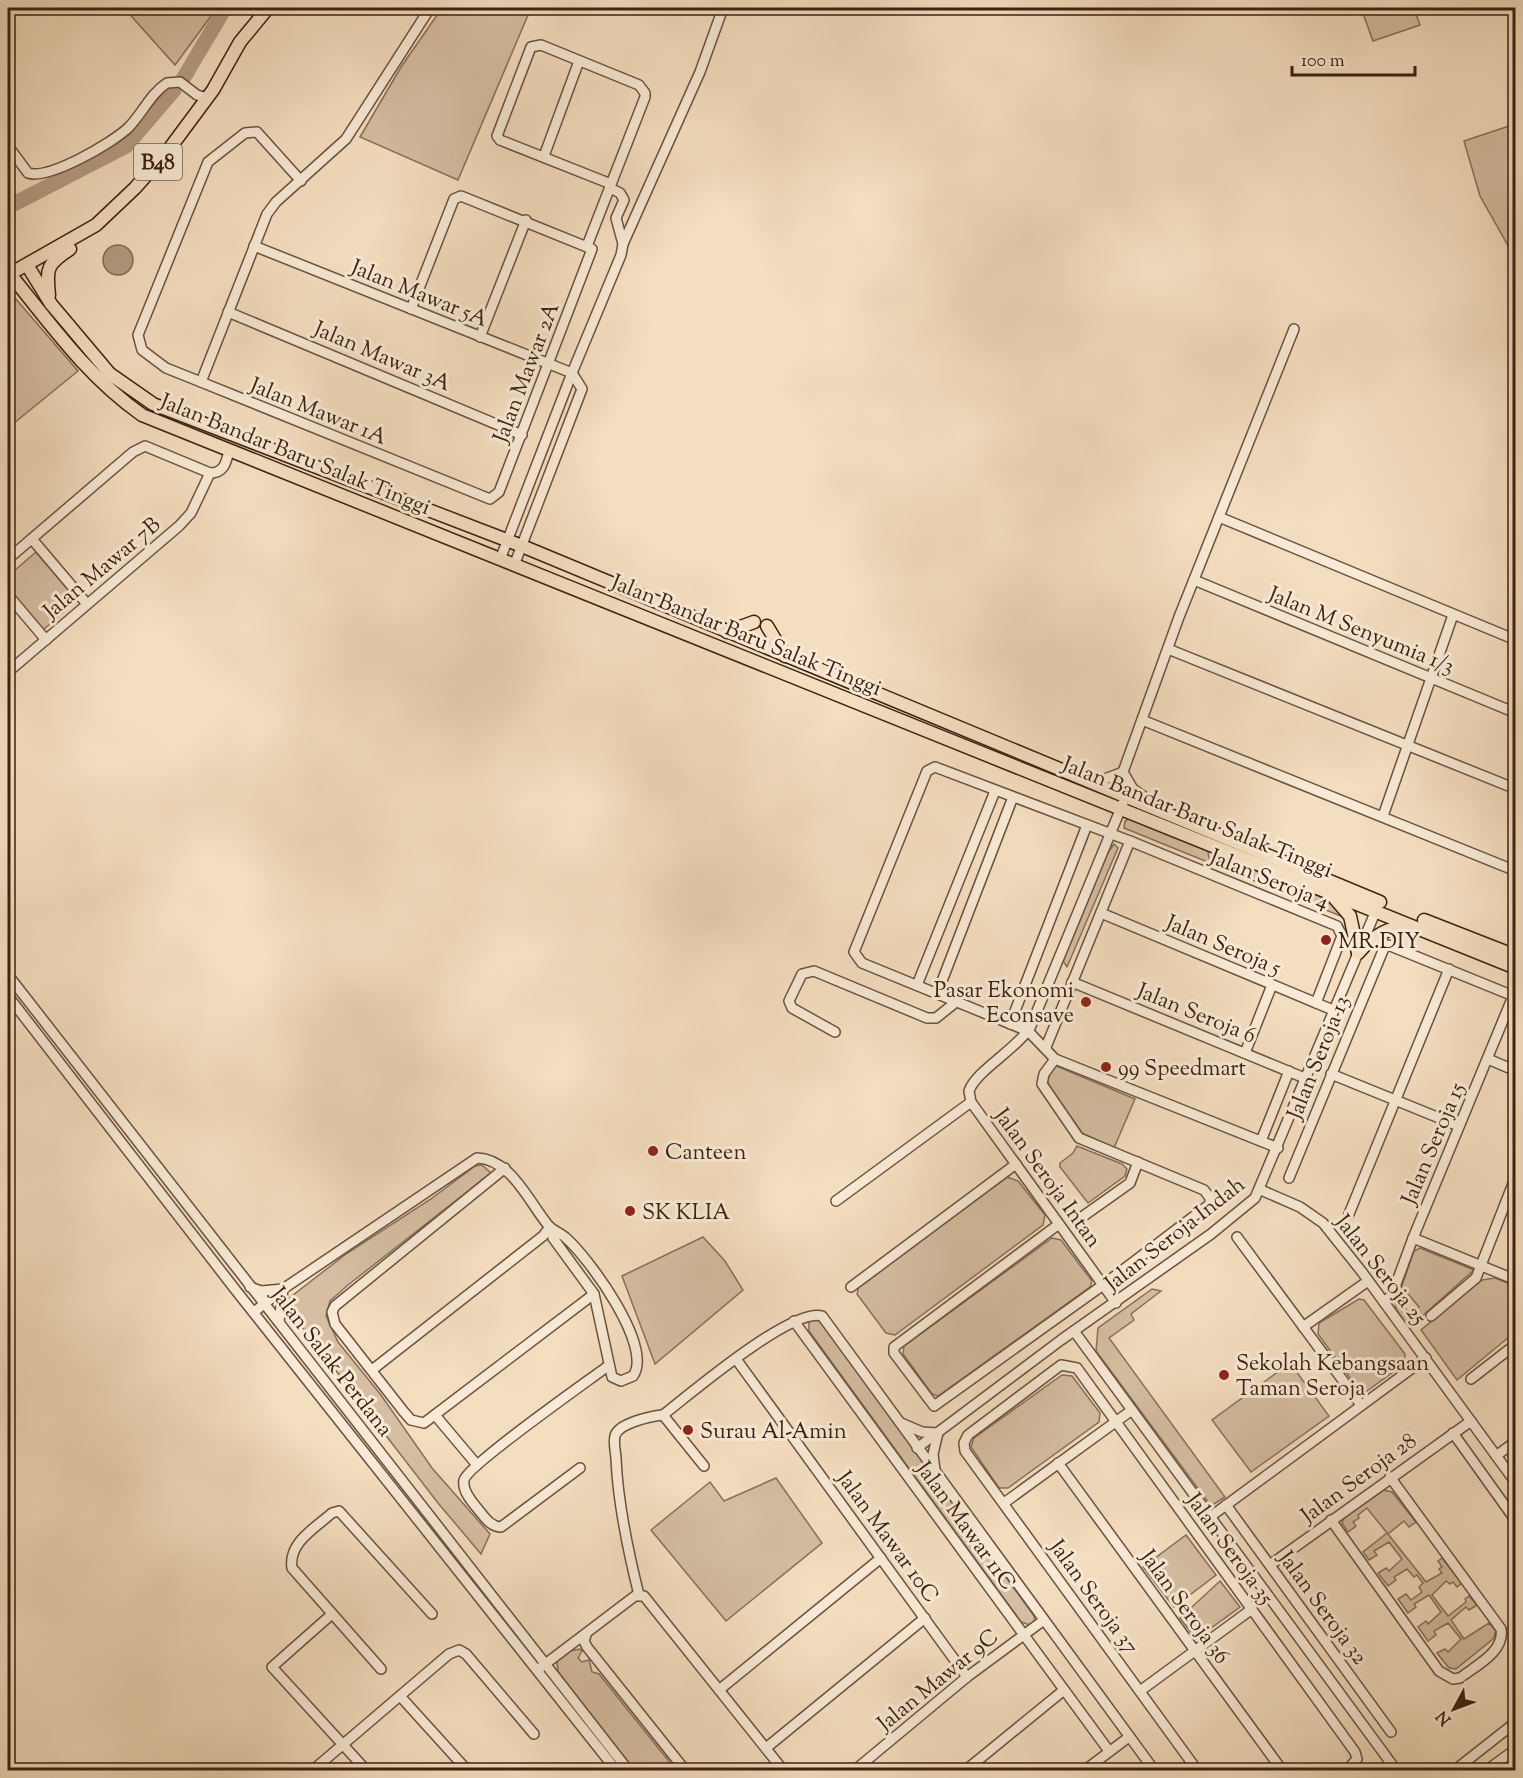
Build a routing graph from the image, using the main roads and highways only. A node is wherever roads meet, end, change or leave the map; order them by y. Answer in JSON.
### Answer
{"nodes":[{"id":1,"x":268,"y":8,"type":"edge"},
{"id":2,"x":135,"y":188,"type":"junction"},
{"id":3,"x":27,"y":265,"type":"junction"},
{"id":4,"x":9,"y":274,"type":"edge"},
{"id":5,"x":8,"y":287,"type":"edge"},
{"id":6,"x":49,"y":301,"type":"junction"},
{"id":7,"x":37,"y":308,"type":"junction"},
{"id":8,"x":754,"y":622,"type":"dead end"},
{"id":9,"x":767,"y":626,"type":"dead end"},
{"id":10,"x":727,"y":632,"type":"junction"},
{"id":11,"x":785,"y":656,"type":"junction"},
{"id":12,"x":1124,"y":802,"type":"junction"},
{"id":13,"x":1326,"y":890,"type":"junction"},
{"id":14,"x":1378,"y":906,"type":"junction"},
{"id":15,"x":1425,"y":929,"type":"junction"},
{"id":16,"x":1515,"y":956,"type":"edge"},
{"id":17,"x":1515,"y":968,"type":"edge"}],
"edges":[{"from":1,"to":2,"type":"main road","number":"B48"},
{"from":2,"to":3,"type":"main road","number":"B48"},
{"from":2,"to":6,"type":"main road"},
{"from":3,"to":4,"type":"main road","number":"B48"},
{"from":3,"to":6,"type":"main road","name":"Jalan Bandar Baru Salak Tinggi"},
{"from":4,"to":7,"type":"main road","name":"Jalan Bandar Baru Salak Tinggi"},
{"from":5,"to":7,"type":"main road"},
{"from":6,"to":10,"type":"main road","name":"Jalan Bandar Baru Salak Tinggi"},
{"from":7,"to":12,"type":"main road","name":"Jalan Bandar Baru Salak Tinggi"},
{"from":8,"to":10,"type":"main road"},
{"from":9,"to":11,"type":"main road"},
{"from":10,"to":11,"type":"main road","name":"Jalan Bandar Baru Salak Tinggi"},
{"from":11,"to":12,"type":"main road","name":"Jalan Bandar Baru Salak Tinggi"},
{"from":12,"to":13,"type":"main road","name":"Jalan Bandar Baru Salak Tinggi"},
{"from":12,"to":14,"type":"main road","name":"Jalan Bandar Baru Salak Tinggi"},
{"from":13,"to":14,"type":"main road","name":"Jalan Bandar Baru Salak Tinggi"},
{"from":13,"to":15,"type":"main road"},
{"from":14,"to":15,"type":"main road","name":"Jalan Bandar Baru Salak Tinggi"},
{"from":14,"to":16,"type":"main road","name":"Jalan Bandar Baru Salak Tinggi"},
{"from":15,"to":17,"type":"main road","name":"Jalan Bandar Baru Salak Tinggi"}]}
